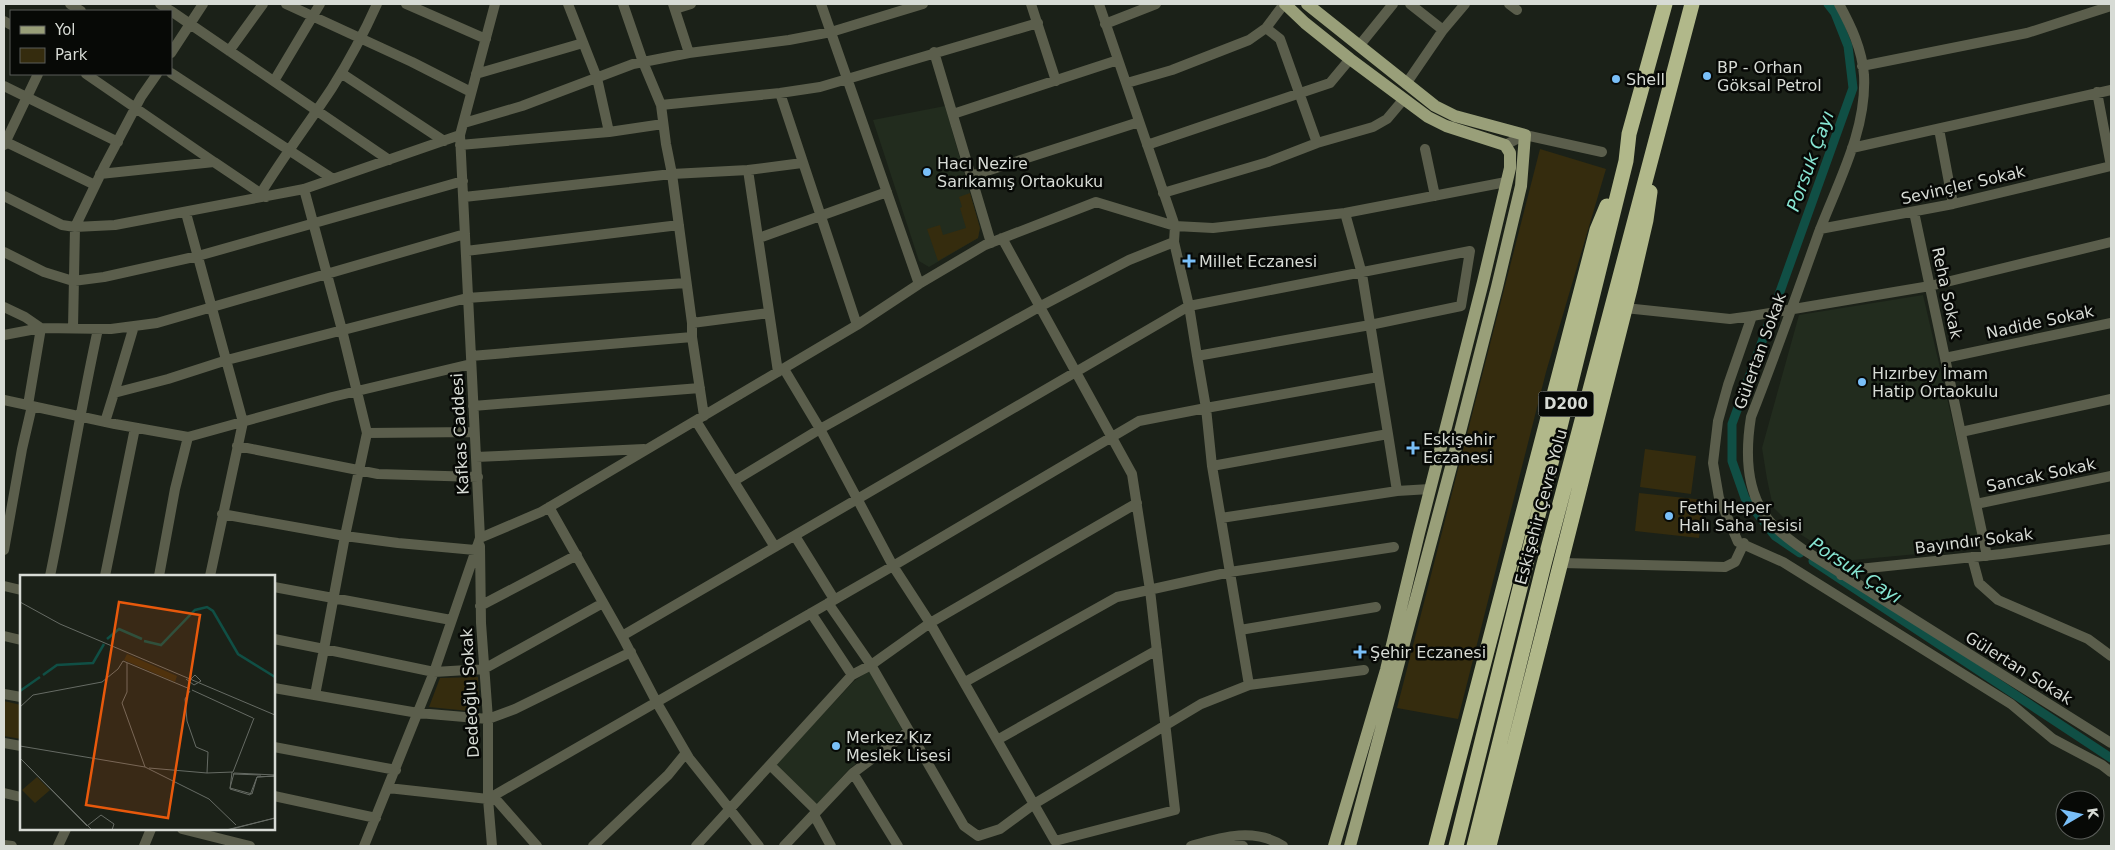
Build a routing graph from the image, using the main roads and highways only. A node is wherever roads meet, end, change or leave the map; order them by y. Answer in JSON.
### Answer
{"nodes":[{"id":1,"x":1284,"y":4,"type":"edge"},
{"id":2,"x":1307,"y":4,"type":"edge"},
{"id":3,"x":1664,"y":4,"type":"edge"},
{"id":4,"x":1692,"y":4,"type":"edge"},
{"id":5,"x":1657,"y":135,"type":"junction"},
{"id":6,"x":1626,"y":161,"type":"junction"},
{"id":7,"x":1334,"y":846,"type":"edge"},
{"id":8,"x":1350,"y":846,"type":"edge"},
{"id":9,"x":1436,"y":846,"type":"edge"},
{"id":10,"x":1456,"y":846,"type":"edge"},
{"id":11,"x":1474,"y":846,"type":"edge"},
{"id":12,"x":1489,"y":846,"type":"edge"}],
"edges":[{"from":1,"to":7,"type":"main road"},
{"from":2,"to":8,"type":"main road"},
{"from":3,"to":6,"type":"highway","name":"Eskişehir Çevre Yolu","number":"D200"},
{"from":4,"to":5,"type":"highway","name":"Eskişehir Çevre Yolu","number":"D200"},
{"from":5,"to":11,"type":"highway","name":"Eskişehir Çevre Yolu","number":"D200"},
{"from":5,"to":12,"type":"highway"},
{"from":6,"to":9,"type":"highway"},
{"from":6,"to":10,"type":"highway","name":"Eskişehir Çevre Yolu","number":"D200"}]}
